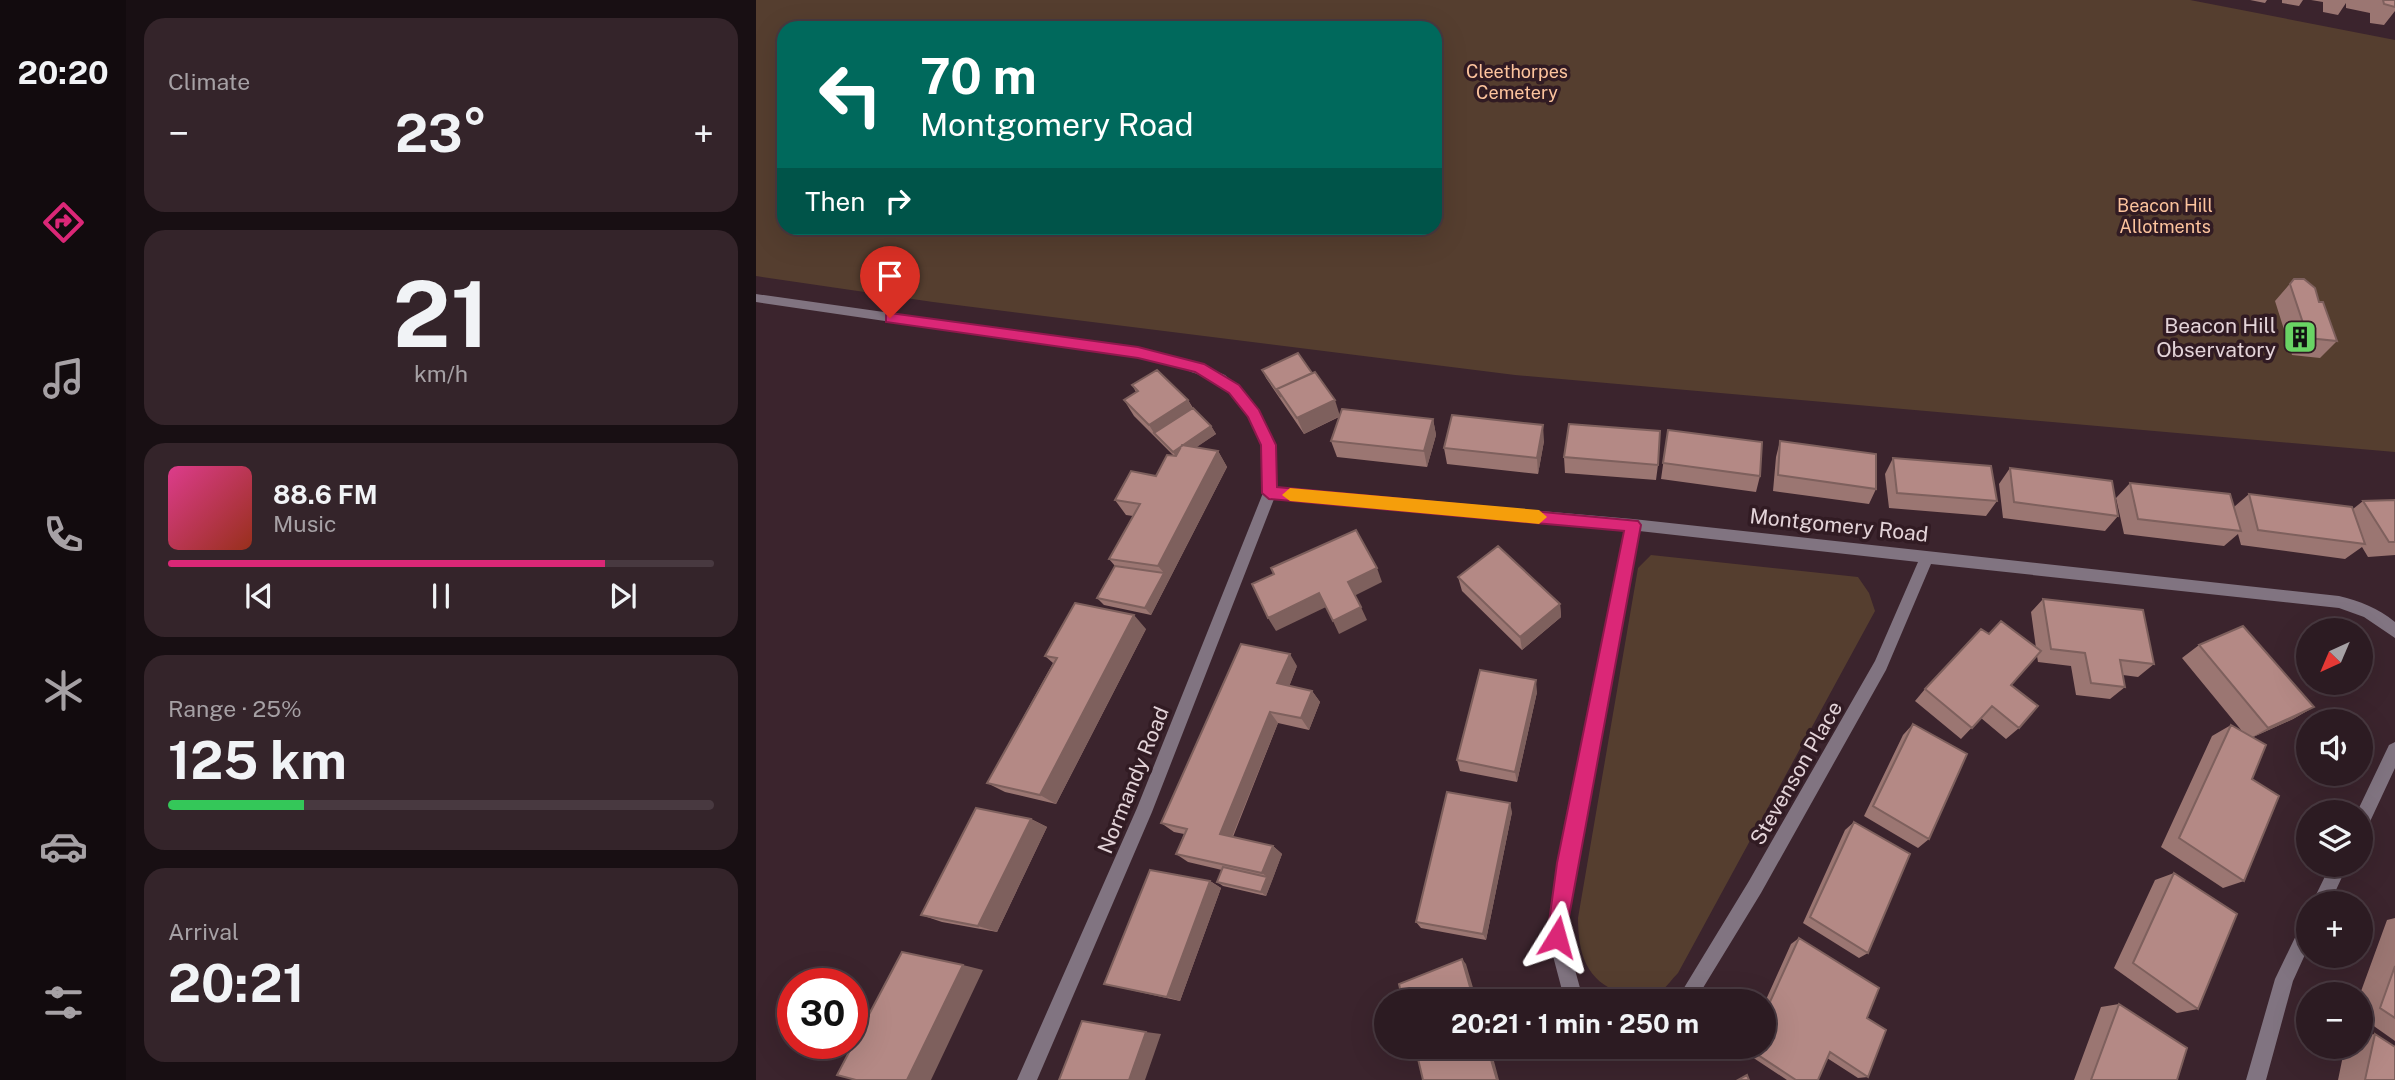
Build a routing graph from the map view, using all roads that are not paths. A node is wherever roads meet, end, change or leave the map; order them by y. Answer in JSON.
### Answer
{"nodes":[{"id":1,"x":756,"y":298,"type":"edge"},
{"id":2,"x":1269,"y":493,"type":"junction"},
{"id":3,"x":1633,"y":525,"type":"junction"},
{"id":4,"x":1927,"y":557,"type":"junction"},
{"id":5,"x":2395,"y":631,"type":"edge"},
{"id":6,"x":2395,"y":750,"type":"edge"},
{"id":7,"x":2371,"y":800,"type":"edge"},
{"id":8,"x":2296,"y":954,"type":"edge"},
{"id":9,"x":1571,"y":989,"type":"edge"},
{"id":10,"x":1693,"y":989,"type":"edge"},
{"id":11,"x":1027,"y":1080,"type":"edge"},
{"id":12,"x":2256,"y":1080,"type":"edge"}],
"edges":[{"from":1,"to":2,"type":"street"},
{"from":2,"to":3,"type":"street","name":"Montgomery Road"},
{"from":2,"to":11,"type":"street","name":"Normandy Road"},
{"from":3,"to":4,"type":"street","name":"Montgomery Road"},
{"from":3,"to":9,"type":"street"},
{"from":4,"to":5,"type":"street","name":"Montgomery Road"},
{"from":4,"to":10,"type":"street","name":"Stevenson Place"},
{"from":6,"to":7,"type":"street"},
{"from":8,"to":12,"type":"street"}]}
